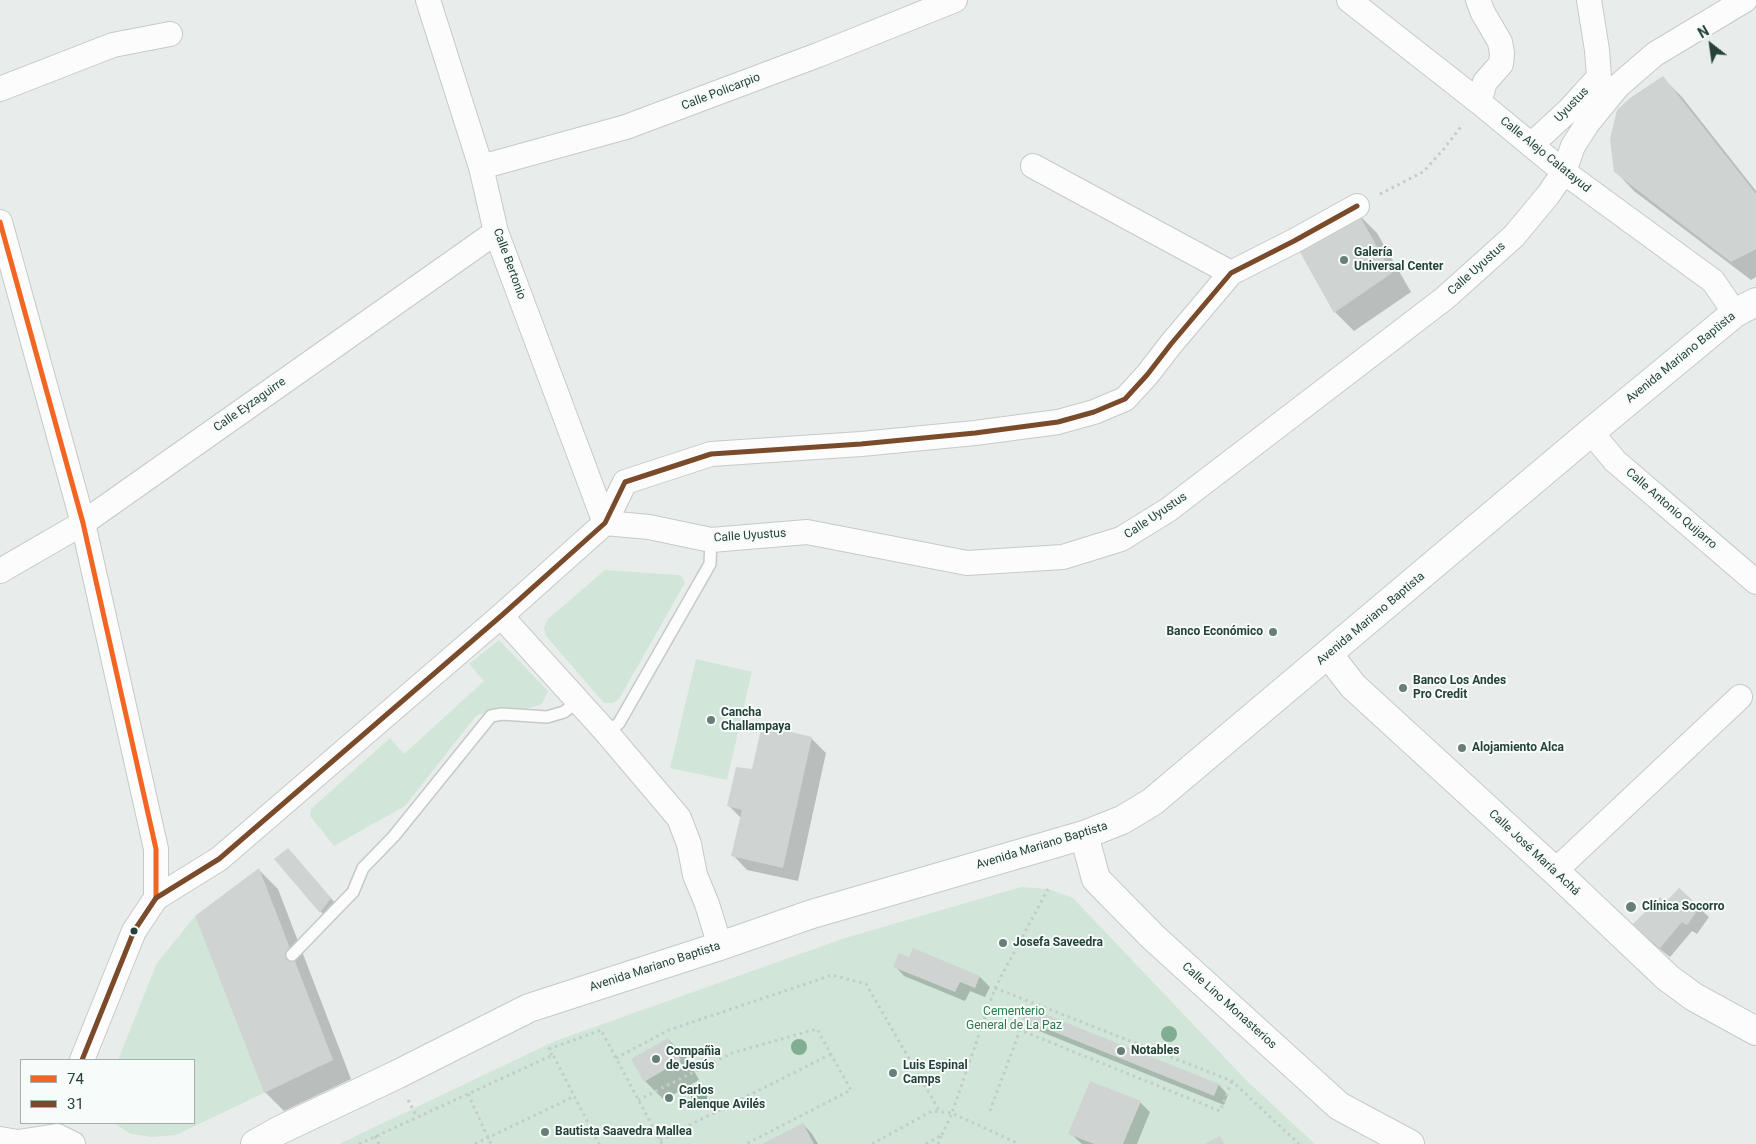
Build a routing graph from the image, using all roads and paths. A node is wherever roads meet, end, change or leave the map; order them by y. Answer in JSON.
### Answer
{"nodes":[{"id":1,"x":428,"y":0,"type":"edge"},
{"id":2,"x":955,"y":0,"type":"edge"},
{"id":3,"x":1349,"y":0,"type":"edge"},
{"id":4,"x":1478,"y":0,"type":"edge"},
{"id":5,"x":1589,"y":0,"type":"edge"},
{"id":6,"x":1745,"y":0,"type":"edge"},
{"id":7,"x":170,"y":34,"type":"dead end"},
{"id":8,"x":0,"y":89,"type":"edge"},
{"id":9,"x":1479,"y":102,"type":"junction"},
{"id":10,"x":1525,"y":139,"type":"junction"},
{"id":11,"x":1033,"y":166,"type":"dead end"},
{"id":12,"x":481,"y":168,"type":"junction"},
{"id":13,"x":1564,"y":172,"type":"junction"},
{"id":14,"x":1357,"y":206,"type":"joint"},
{"id":15,"x":0,"y":222,"type":"edge"},
{"id":16,"x":496,"y":232,"type":"junction"},
{"id":17,"x":1231,"y":273,"type":"junction"},
{"id":18,"x":1746,"y":308,"type":"edge"},
{"id":19,"x":1591,"y":432,"type":"junction"},
{"id":20,"x":605,"y":523,"type":"junction"},
{"id":21,"x":83,"y":524,"type":"junction"},
{"id":22,"x":711,"y":540,"type":"junction"},
{"id":23,"x":0,"y":571,"type":"edge"},
{"id":24,"x":1756,"y":582,"type":"edge"},
{"id":25,"x":501,"y":616,"type":"junction"},
{"id":26,"x":1328,"y":655,"type":"junction"},
{"id":27,"x":1740,"y":697,"type":"dead end"},
{"id":28,"x":578,"y":701,"type":"junction"},
{"id":29,"x":607,"y":732,"type":"junction"},
{"id":30,"x":1084,"y":835,"type":"junction"},
{"id":31,"x":1555,"y":872,"type":"junction"},
{"id":32,"x":1048,"y":889,"type":"dead end"},
{"id":33,"x":156,"y":898,"type":"junction"},
{"id":34,"x":720,"y":946,"type":"junction"},
{"id":35,"x":292,"y":955,"type":"dead end"},
{"id":36,"x":995,"y":988,"type":"junction"},
{"id":37,"x":1756,"y":1031,"type":"edge"},
{"id":38,"x":831,"y":1054,"type":"junction"},
{"id":39,"x":552,"y":1055,"type":"junction"},
{"id":40,"x":616,"y":1058,"type":"junction"},
{"id":41,"x":82,"y":1059,"type":"edge"},
{"id":42,"x":1232,"y":1081,"type":"junction"},
{"id":43,"x":468,"y":1094,"type":"junction"},
{"id":44,"x":574,"y":1096,"type":"junction"},
{"id":45,"x":638,"y":1100,"type":"junction"},
{"id":46,"x":990,"y":1111,"type":"dead end"},
{"id":47,"x":940,"y":1112,"type":"junction"},
{"id":48,"x":952,"y":1113,"type":"junction"},
{"id":49,"x":942,"y":1135,"type":"junction"},
{"id":50,"x":375,"y":1136,"type":"junction"},
{"id":51,"x":63,"y":1137,"type":"edge"},
{"id":52,"x":488,"y":1138,"type":"junction"},
{"id":53,"x":0,"y":1139,"type":"edge"},
{"id":54,"x":660,"y":1140,"type":"junction"},
{"id":55,"x":598,"y":1143,"type":"edge"},
{"id":56,"x":255,"y":1144,"type":"edge"},
{"id":57,"x":359,"y":1144,"type":"edge"},
{"id":58,"x":379,"y":1144,"type":"edge"},
{"id":59,"x":475,"y":1144,"type":"edge"},
{"id":60,"x":491,"y":1144,"type":"edge"},
{"id":61,"x":592,"y":1144,"type":"edge"},
{"id":62,"x":662,"y":1144,"type":"edge"},
{"id":63,"x":746,"y":1144,"type":"edge"},
{"id":64,"x":872,"y":1144,"type":"edge"},
{"id":65,"x":926,"y":1144,"type":"edge"},
{"id":66,"x":938,"y":1144,"type":"edge"},
{"id":67,"x":1019,"y":1144,"type":"edge"},
{"id":68,"x":1299,"y":1144,"type":"edge"},
{"id":69,"x":1410,"y":1144,"type":"edge"}],
"edges":[{"from":1,"to":12,"type":"street","name":"Calle Bertonio"},
{"from":2,"to":12,"type":"street","name":"Calle Policarpio"},
{"from":3,"to":9,"type":"street","name":"Calle Alejo Calatayud"},
{"from":4,"to":9,"type":"street"},
{"from":5,"to":10,"type":"street","name":"Uyustus"},
{"from":6,"to":13,"type":"street","name":"Calle Uyustus"},
{"from":7,"to":8,"type":"street"},
{"from":9,"to":10,"type":"street","name":"Calle Alejo Calatayud"},
{"from":9,"to":14,"type":"path"},
{"from":10,"to":13,"type":"street","name":"Calle Alejo Calatayud"},
{"from":11,"to":17,"type":"street"},
{"from":12,"to":16,"type":"street","name":"Calle Bertonio"},
{"from":13,"to":18,"type":"street","name":"Calle Alejo Calatayud"},
{"from":13,"to":22,"type":"street","name":"Calle Uyustus"},
{"from":14,"to":17,"type":"street"},
{"from":15,"to":21,"type":"street"},
{"from":16,"to":20,"type":"street","name":"Calle Bertonio"},
{"from":16,"to":21,"type":"street","name":"Calle Eyzaguirre"},
{"from":17,"to":20,"type":"street"},
{"from":18,"to":19,"type":"main road","name":"Avenida Mariano Baptista"},
{"from":19,"to":24,"type":"street","name":"Calle Antonio Quijarro"},
{"from":19,"to":26,"type":"main road","name":"Avenida Mariano Baptista"},
{"from":20,"to":22,"type":"street","name":"Calle Uyustus"},
{"from":20,"to":25,"type":"street"},
{"from":21,"to":23,"type":"street","name":"Calle Eyzaguirre"},
{"from":21,"to":33,"type":"street"},
{"from":22,"to":29,"type":"lane"},
{"from":25,"to":28,"type":"street"},
{"from":25,"to":33,"type":"street"},
{"from":26,"to":30,"type":"main road","name":"Avenida Mariano Baptista"},
{"from":26,"to":31,"type":"main road","name":"Calle José María Achá"},
{"from":27,"to":31,"type":"street"},
{"from":28,"to":29,"type":"street"},
{"from":28,"to":35,"type":"lane"},
{"from":29,"to":34,"type":"street"},
{"from":30,"to":34,"type":"main road","name":"Avenida Mariano Baptista"},
{"from":30,"to":69,"type":"main road","name":"Calle Lino Monasterios"},
{"from":31,"to":37,"type":"main road","name":"Calle José María Achá"},
{"from":32,"to":36,"type":"path"},
{"from":33,"to":41,"type":"street"},
{"from":34,"to":56,"type":"main road","name":"Avenida Mariano Baptista"},
{"from":36,"to":42,"type":"path"},
{"from":36,"to":48,"type":"path"},
{"from":38,"to":45,"type":"path"},
{"from":38,"to":54,"type":"path"},
{"from":38,"to":63,"type":"path"},
{"from":39,"to":40,"type":"path"},
{"from":39,"to":43,"type":"path"},
{"from":39,"to":44,"type":"path"},
{"from":40,"to":45,"type":"path"},
{"from":40,"to":47,"type":"path"},
{"from":42,"to":46,"type":"path"},
{"from":42,"to":68,"type":"path"},
{"from":43,"to":50,"type":"path"},
{"from":43,"to":52,"type":"path"},
{"from":44,"to":52,"type":"path"},
{"from":44,"to":55,"type":"path"},
{"from":45,"to":54,"type":"path"},
{"from":47,"to":48,"type":"path"},
{"from":47,"to":64,"type":"path"},
{"from":48,"to":49,"type":"path"},
{"from":48,"to":67,"type":"path"},
{"from":49,"to":65,"type":"path"},
{"from":49,"to":66,"type":"path"},
{"from":50,"to":57,"type":"path"},
{"from":50,"to":58,"type":"path"},
{"from":51,"to":53,"type":"street"},
{"from":52,"to":59,"type":"path"},
{"from":52,"to":60,"type":"path"},
{"from":54,"to":62,"type":"path"},
{"from":55,"to":61,"type":"path"}]}
